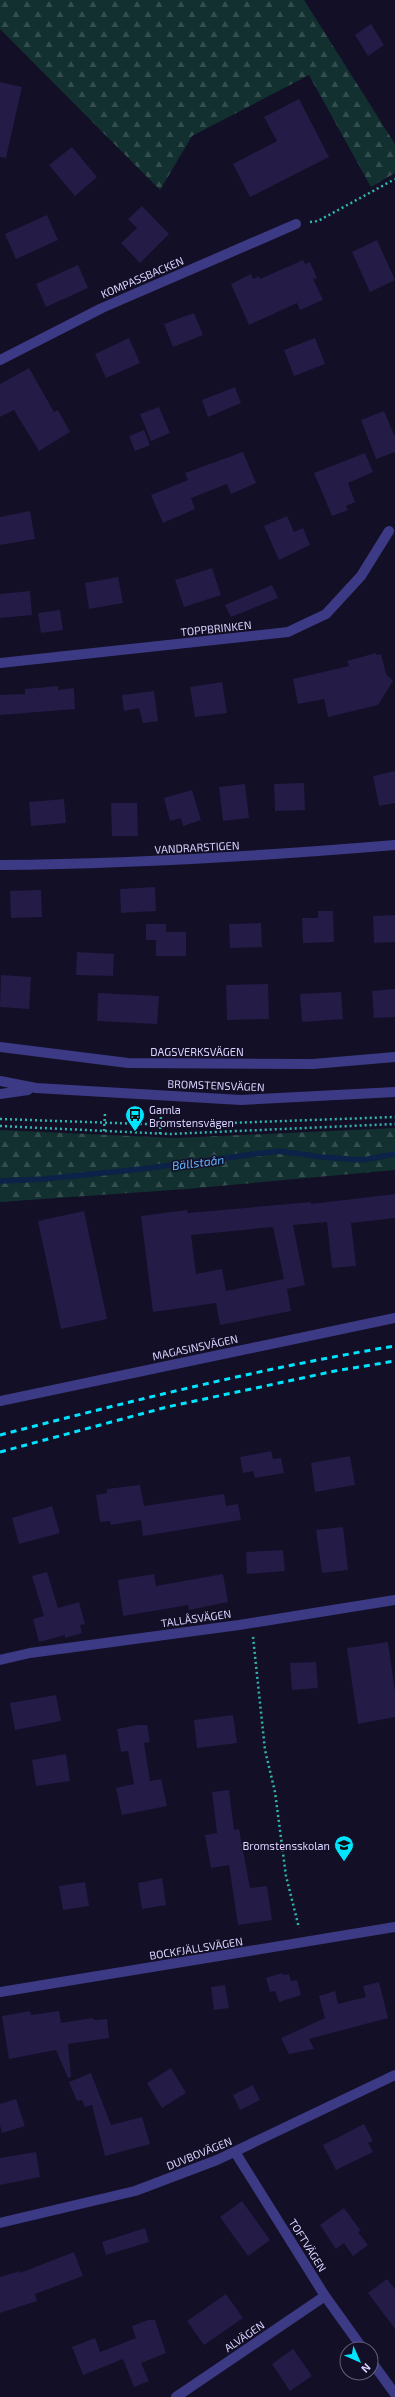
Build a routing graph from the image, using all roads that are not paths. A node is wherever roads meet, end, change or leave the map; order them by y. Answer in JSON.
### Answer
{"nodes":[{"id":1,"x":296,"y":224,"type":"road end"},
{"id":2,"x":0,"y":360,"type":"edge"},
{"id":3,"x":389,"y":531,"type":"dead end"},
{"id":4,"x":0,"y":662,"type":"edge"},
{"id":5,"x":395,"y":845,"type":"edge"},
{"id":6,"x":0,"y":864,"type":"edge"},
{"id":7,"x":0,"y":1047,"type":"edge"},
{"id":8,"x":395,"y":1057,"type":"edge"},
{"id":9,"x":0,"y":1081,"type":"edge"},
{"id":10,"x":36,"y":1088,"type":"junction"},
{"id":11,"x":395,"y":1092,"type":"edge"},
{"id":12,"x":0,"y":1094,"type":"edge"},
{"id":13,"x":395,"y":1318,"type":"edge"},
{"id":14,"x":0,"y":1401,"type":"edge"},
{"id":15,"x":395,"y":1600,"type":"edge"},
{"id":16,"x":0,"y":1660,"type":"edge"},
{"id":17,"x":395,"y":1927,"type":"edge"},
{"id":18,"x":0,"y":1992,"type":"edge"},
{"id":19,"x":395,"y":2076,"type":"edge"},
{"id":20,"x":235,"y":2152,"type":"junction"},
{"id":21,"x":0,"y":2223,"type":"edge"},
{"id":22,"x":325,"y":2296,"type":"junction"},
{"id":23,"x":357,"y":2341,"type":"edge"},
{"id":24,"x":379,"y":2371,"type":"edge"},
{"id":25,"x":395,"y":2394,"type":"edge"},
{"id":26,"x":176,"y":2397,"type":"edge"}],
"edges":[{"from":1,"to":2,"type":"street","name":"KOMPASSBACKEN"},
{"from":3,"to":4,"type":"street","name":"TOPPBRINKEN"},
{"from":5,"to":6,"type":"street","name":"VANDRARSTIGEN"},
{"from":7,"to":8,"type":"street","name":"DAGSVERKSVÄGEN"},
{"from":9,"to":10,"type":"street","name":"BROMSTENSVÄGEN"},
{"from":10,"to":11,"type":"street","name":"BROMSTENSVÄGEN"},
{"from":10,"to":12,"type":"street","name":"BROMSTENSVÄGEN"},
{"from":13,"to":14,"type":"street","name":"MAGASINSVÄGEN"},
{"from":15,"to":16,"type":"street","name":"TALLÅSVÄGEN"},
{"from":17,"to":18,"type":"street","name":"BOCKFJÄLLSVÄGEN"},
{"from":19,"to":20,"type":"street","name":"DUVBOVÄGEN"},
{"from":20,"to":21,"type":"street","name":"DUVBOVÄGEN"},
{"from":20,"to":22,"type":"street","name":"TOFTVÄGEN"},
{"from":22,"to":23,"type":"street","name":"TOFTVÄGEN"},
{"from":22,"to":26,"type":"street","name":"ALVÄGEN"},
{"from":24,"to":25,"type":"street"}]}
